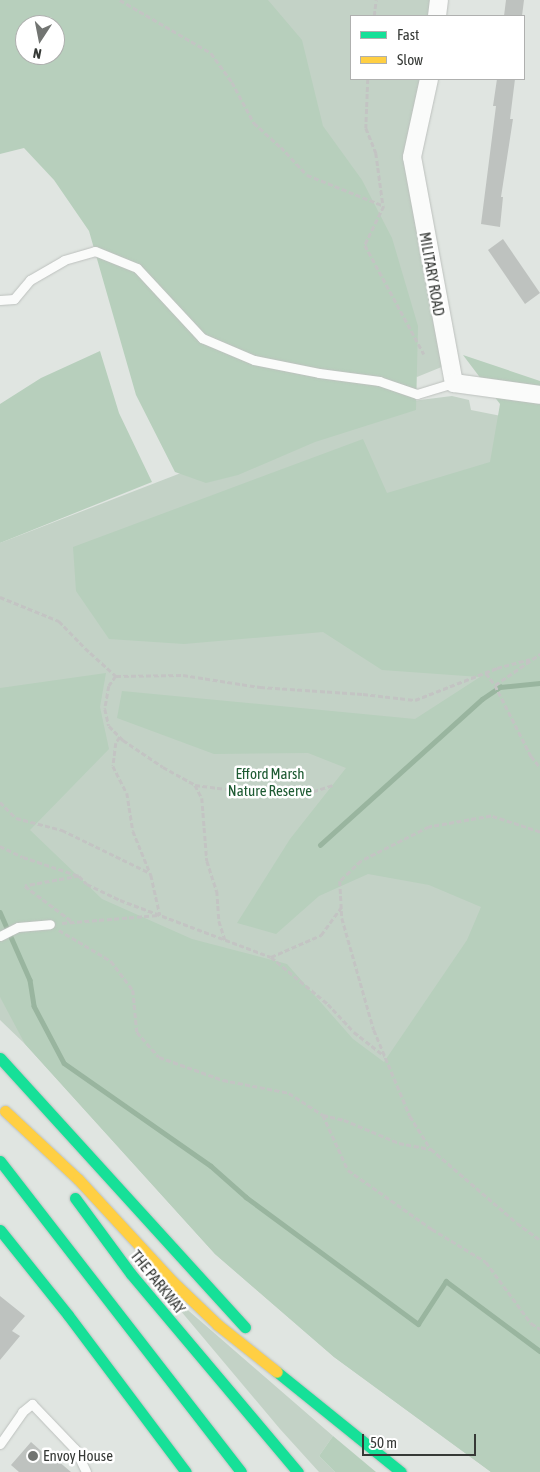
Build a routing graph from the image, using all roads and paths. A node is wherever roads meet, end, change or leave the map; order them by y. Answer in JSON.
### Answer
{"nodes":[{"id":1,"x":120,"y":0,"type":"edge"},
{"id":2,"x":376,"y":0,"type":"edge"},
{"id":3,"x":439,"y":0,"type":"edge"},
{"id":4,"x":374,"y":15,"type":"edge"},
{"id":5,"x":437,"y":15,"type":"edge"},
{"id":6,"x":368,"y":80,"type":"edge"},
{"id":7,"x":429,"y":80,"type":"edge"},
{"id":8,"x":384,"y":206,"type":"junction"},
{"id":9,"x":0,"y":300,"type":"edge"},
{"id":10,"x":424,"y":354,"type":"dead end"},
{"id":11,"x":454,"y":383,"type":"junction"},
{"id":12,"x":540,"y":395,"type":"edge"},
{"id":13,"x":0,"y":597,"type":"edge"},
{"id":14,"x":540,"y":654,"type":"edge"},
{"id":15,"x":530,"y":659,"type":"junction"},
{"id":16,"x":486,"y":673,"type":"junction"},
{"id":17,"x":116,"y":676,"type":"junction"},
{"id":18,"x":496,"y":686,"type":"junction"},
{"id":19,"x":120,"y":737,"type":"junction"},
{"id":20,"x":540,"y":766,"type":"edge"},
{"id":21,"x":195,"y":784,"type":"junction"},
{"id":22,"x":333,"y":785,"type":"dead end"},
{"id":23,"x":0,"y":802,"type":"edge"},
{"id":24,"x":540,"y":832,"type":"edge"},
{"id":25,"x":0,"y":846,"type":"edge"},
{"id":26,"x":150,"y":872,"type":"junction"},
{"id":27,"x":78,"y":876,"type":"junction"},
{"id":28,"x":342,"y":906,"type":"junction"},
{"id":29,"x":160,"y":915,"type":"junction"},
{"id":30,"x":73,"y":922,"type":"junction"},
{"id":31,"x":50,"y":924,"type":"junction"},
{"id":32,"x":0,"y":936,"type":"edge"},
{"id":33,"x":226,"y":942,"type":"junction"},
{"id":34,"x":271,"y":958,"type":"junction"},
{"id":35,"x":386,"y":1057,"type":"junction"},
{"id":36,"x":0,"y":1058,"type":"edge"},
{"id":37,"x":2,"y":1108,"type":"edge"},
{"id":38,"x":323,"y":1116,"type":"junction"},
{"id":39,"x":431,"y":1149,"type":"junction"},
{"id":40,"x":0,"y":1160,"type":"edge"},
{"id":41,"x":0,"y":1180,"type":"edge"},
{"id":42,"x":0,"y":1230,"type":"edge"},
{"id":43,"x":540,"y":1240,"type":"edge"},
{"id":44,"x":99,"y":1288,"type":"junction"},
{"id":45,"x":540,"y":1329,"type":"edge"},
{"id":46,"x":311,"y":1400,"type":"junction"},
{"id":47,"x":0,"y":1444,"type":"edge"},
{"id":48,"x":86,"y":1472,"type":"edge"},
{"id":49,"x":186,"y":1472,"type":"edge"},
{"id":50,"x":242,"y":1472,"type":"edge"},
{"id":51,"x":298,"y":1472,"type":"edge"},
{"id":52,"x":401,"y":1472,"type":"edge"}],
"edges":[{"from":1,"to":8,"type":"path"},
{"from":2,"to":4,"type":"path"},
{"from":3,"to":5,"type":"street"},
{"from":6,"to":8,"type":"path"},
{"from":7,"to":11,"type":"street","name":"MILITARY ROAD"},
{"from":8,"to":10,"type":"path"},
{"from":9,"to":11,"type":"lane"},
{"from":11,"to":12,"type":"street"},
{"from":13,"to":17,"type":"path"},
{"from":14,"to":15,"type":"path"},
{"from":15,"to":16,"type":"path"},
{"from":15,"to":18,"type":"path"},
{"from":16,"to":17,"type":"path"},
{"from":16,"to":18,"type":"path"},
{"from":17,"to":19,"type":"path"},
{"from":18,"to":20,"type":"path"},
{"from":19,"to":21,"type":"path"},
{"from":19,"to":26,"type":"path"},
{"from":21,"to":22,"type":"path"},
{"from":21,"to":33,"type":"path"},
{"from":23,"to":26,"type":"path"},
{"from":24,"to":28,"type":"path"},
{"from":25,"to":27,"type":"path"},
{"from":26,"to":29,"type":"path"},
{"from":27,"to":29,"type":"path"},
{"from":27,"to":30,"type":"path"},
{"from":28,"to":34,"type":"path"},
{"from":28,"to":35,"type":"path"},
{"from":29,"to":30,"type":"path"},
{"from":29,"to":33,"type":"path"},
{"from":30,"to":31,"type":"path"},
{"from":31,"to":32,"type":"lane"},
{"from":31,"to":38,"type":"path"},
{"from":33,"to":34,"type":"path"},
{"from":34,"to":35,"type":"path"},
{"from":35,"to":39,"type":"path"},
{"from":36,"to":46,"type":"highway"},
{"from":37,"to":46,"type":"highway"},
{"from":37,"to":51,"type":"highway","name":"THE PARKWAY"},
{"from":38,"to":39,"type":"path"},
{"from":38,"to":45,"type":"path"},
{"from":39,"to":43,"type":"path"},
{"from":40,"to":44,"type":"highway"},
{"from":41,"to":44,"type":"highway"},
{"from":42,"to":49,"type":"highway"},
{"from":44,"to":50,"type":"highway"},
{"from":46,"to":52,"type":"highway"},
{"from":47,"to":48,"type":"lane"}]}
